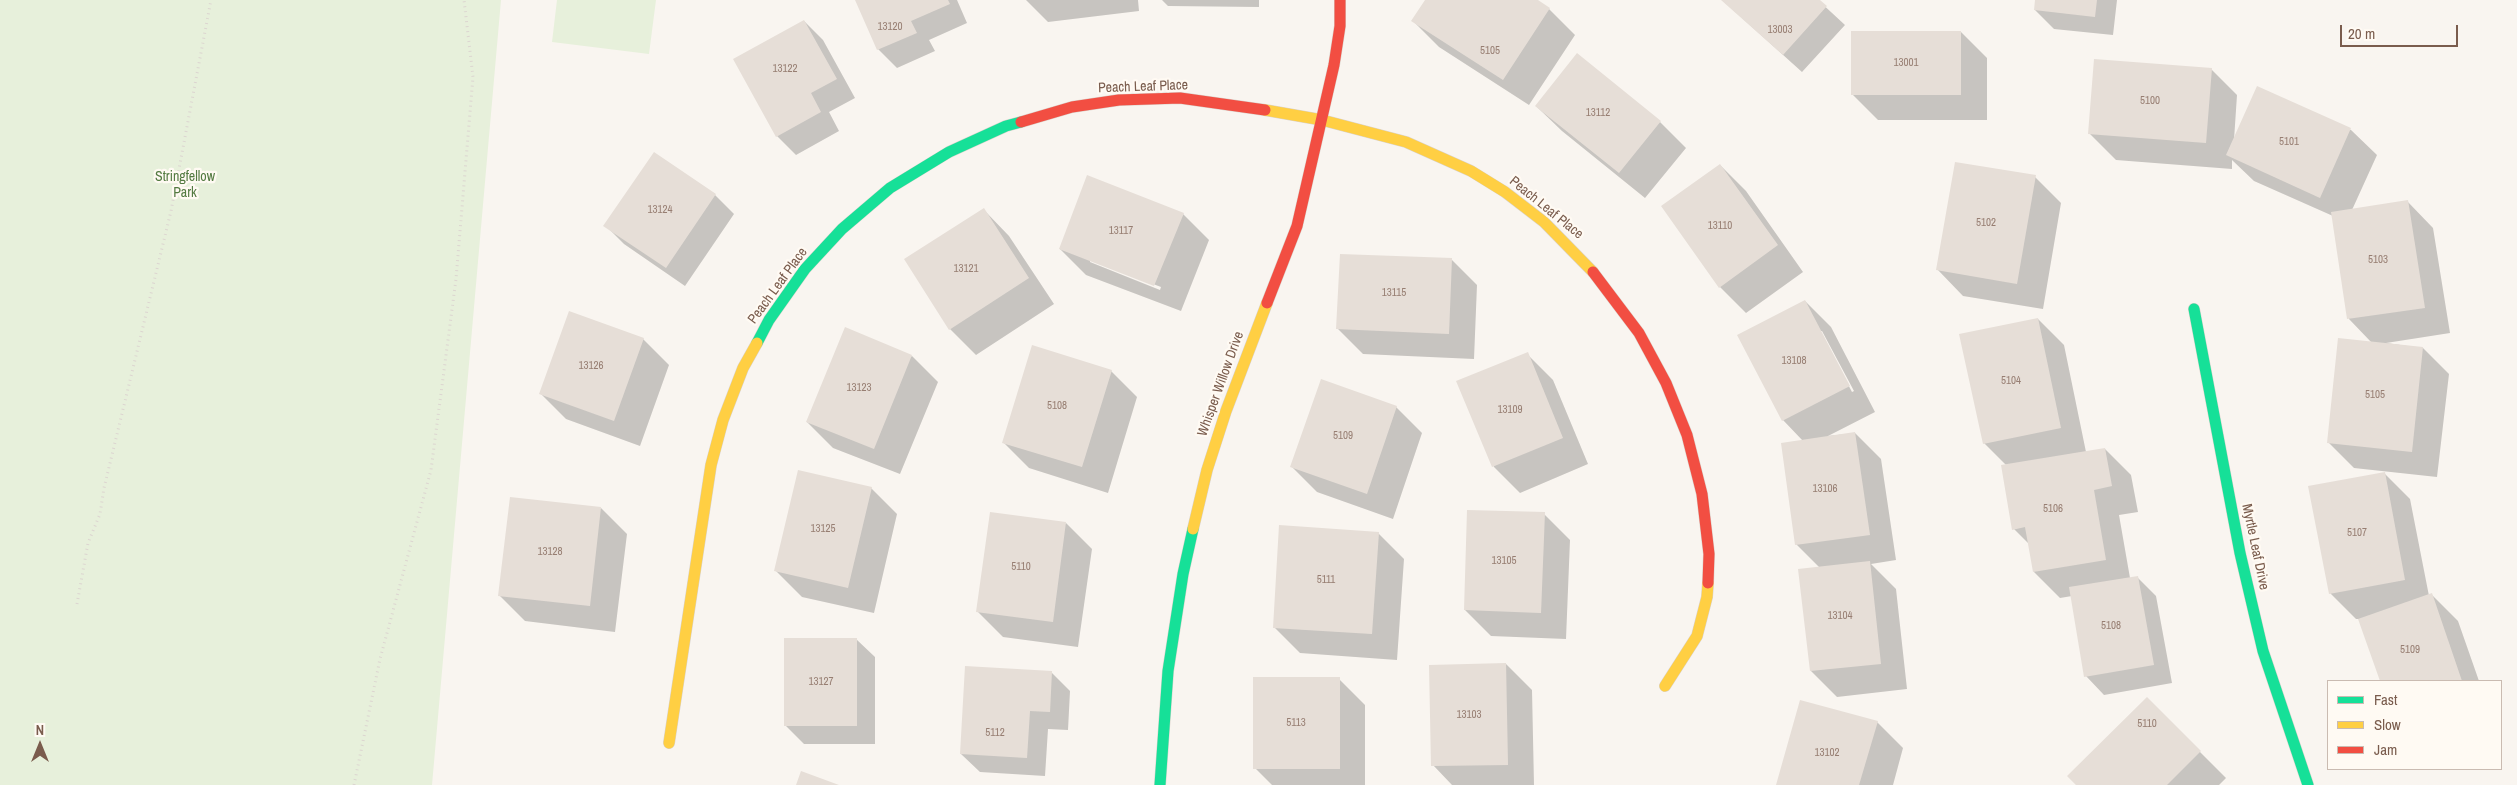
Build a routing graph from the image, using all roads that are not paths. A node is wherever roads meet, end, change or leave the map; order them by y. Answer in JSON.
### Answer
{"nodes":[{"id":1,"x":1340,"y":0,"type":"edge"},
{"id":2,"x":1322,"y":120,"type":"junction"},
{"id":3,"x":2194,"y":309,"type":"dead end"},
{"id":4,"x":1665,"y":686,"type":"dead end"},
{"id":5,"x":669,"y":742,"type":"dead end"},
{"id":6,"x":1160,"y":785,"type":"edge"},
{"id":7,"x":2308,"y":785,"type":"edge"}],
"edges":[{"from":1,"to":2,"type":"street","name":"Whisper Willow Drive"},
{"from":2,"to":4,"type":"street","name":"Peach Leaf Place"},
{"from":2,"to":5,"type":"street","name":"Peach Leaf Place"},
{"from":2,"to":6,"type":"street","name":"Whisper Willow Drive"},
{"from":3,"to":7,"type":"street","name":"Myrtle Leaf Drive"}]}
